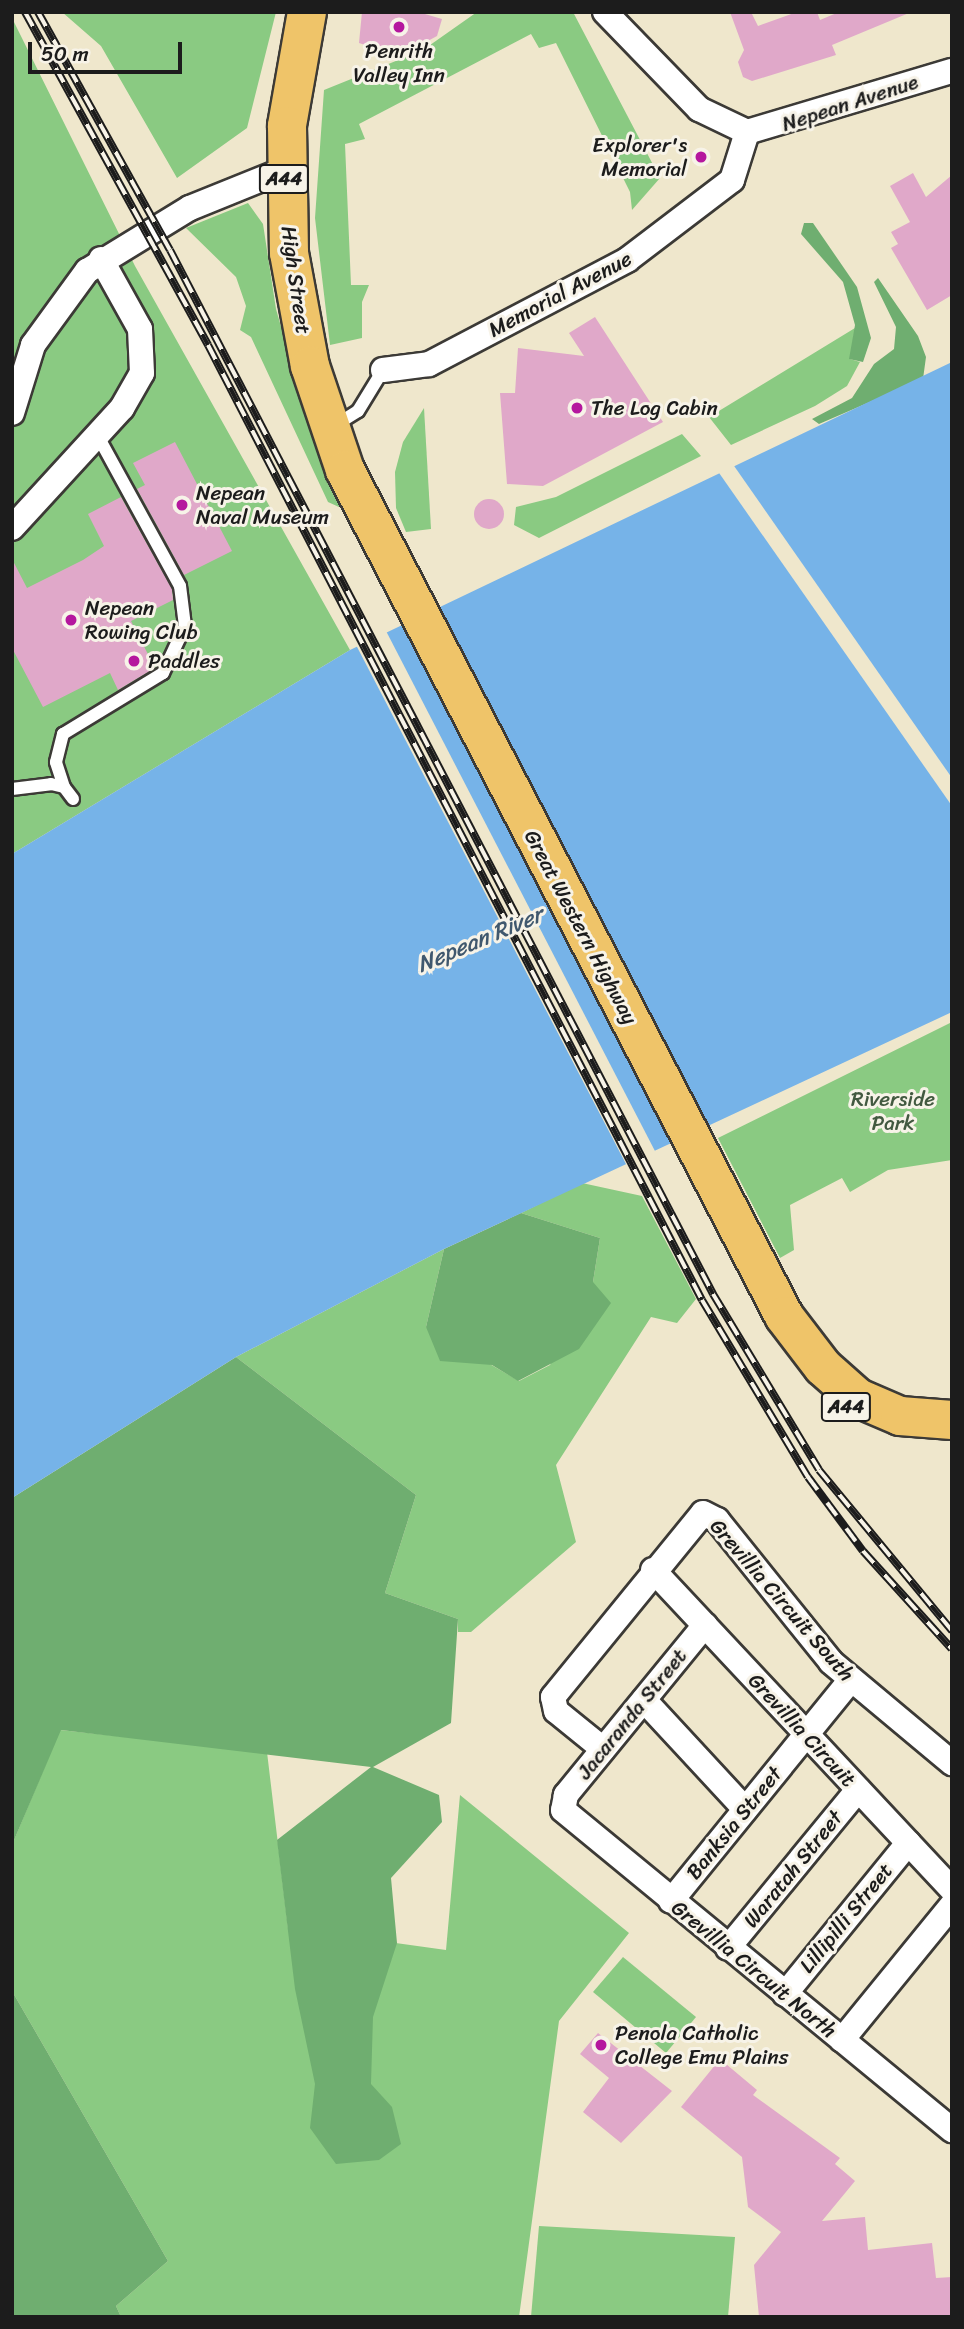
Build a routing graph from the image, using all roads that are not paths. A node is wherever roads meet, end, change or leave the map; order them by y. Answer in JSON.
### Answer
{"nodes":[{"id":1,"x":307,"y":12,"type":"edge"},
{"id":2,"x":605,"y":12,"type":"edge"},
{"id":3,"x":952,"y":71,"type":"edge"},
{"id":4,"x":747,"y":132,"type":"junction"},
{"id":5,"x":284,"y":170,"type":"junction"},
{"id":6,"x":102,"y":259,"type":"junction"},
{"id":7,"x":383,"y":370,"type":"joint"},
{"id":8,"x":12,"y":413,"type":"edge"},
{"id":9,"x":329,"y":428,"type":"junction"},
{"id":10,"x":98,"y":436,"type":"junction"},
{"id":11,"x":12,"y":528,"type":"edge"},
{"id":12,"x":378,"y":537,"type":"joint"},
{"id":13,"x":64,"y":787,"type":"junction"},
{"id":14,"x":12,"y":789,"type":"edge"},
{"id":15,"x":72,"y":799,"type":"dead end"},
{"id":16,"x":784,"y":1316,"type":"junction"},
{"id":17,"x":952,"y":1420,"type":"edge"},
{"id":18,"x":952,"y":1442,"type":"edge"},
{"id":19,"x":653,"y":1570,"type":"junction"},
{"id":20,"x":705,"y":1625,"type":"junction"},
{"id":21,"x":850,"y":1681,"type":"junction"},
{"id":22,"x":643,"y":1700,"type":"junction"},
{"id":23,"x":807,"y":1734,"type":"junction"},
{"id":24,"x":603,"y":1749,"type":"junction"},
{"id":25,"x":952,"y":1763,"type":"edge"},
{"id":26,"x":858,"y":1790,"type":"junction"},
{"id":27,"x":561,"y":1805,"type":"joint"},
{"id":28,"x":746,"y":1809,"type":"junction"},
{"id":29,"x":908,"y":1843,"type":"junction"},
{"id":30,"x":952,"y":1889,"type":"edge"},
{"id":31,"x":671,"y":1900,"type":"junction"},
{"id":32,"x":952,"y":1905,"type":"edge"},
{"id":33,"x":729,"y":1948,"type":"junction"},
{"id":34,"x":785,"y":1994,"type":"junction"},
{"id":35,"x":842,"y":2040,"type":"junction"},
{"id":36,"x":952,"y":2130,"type":"edge"}],
"edges":[{"from":1,"to":5,"type":"highway","name":"High Street","number":"A44"},
{"from":2,"to":4,"type":"street"},
{"from":3,"to":4,"type":"street","name":"Nepean Avenue"},
{"from":4,"to":7,"type":"street","name":"Memorial Avenue"},
{"from":5,"to":6,"type":"street"},
{"from":5,"to":9,"type":"highway","name":"High Street","number":"A44"},
{"from":6,"to":8,"type":"street"},
{"from":6,"to":10,"type":"street"},
{"from":7,"to":9,"type":"lane"},
{"from":9,"to":12,"type":"highway","name":"High Street","number":"A44"},
{"from":10,"to":11,"type":"street"},
{"from":10,"to":13,"type":"lane"},
{"from":12,"to":16,"type":"highway","name":"Great Western Highway","number":"A44"},
{"from":13,"to":14,"type":"lane"},
{"from":13,"to":15,"type":"lane"},
{"from":16,"to":17,"type":"highway","name":"Great Western Highway","number":"A44"},
{"from":16,"to":18,"type":"highway","name":"Great Western Highway","number":"A44"},
{"from":19,"to":20,"type":"street","name":"Grevillia Circuit"},
{"from":19,"to":21,"type":"street","name":"Grevillia Circuit South"},
{"from":19,"to":24,"type":"street"},
{"from":20,"to":22,"type":"street","name":"Jacaranda Street"},
{"from":20,"to":23,"type":"street","name":"Grevillia Circuit"},
{"from":21,"to":23,"type":"street","name":"Banksia Street"},
{"from":21,"to":25,"type":"street","name":"Grevillia Circuit South"},
{"from":22,"to":24,"type":"street","name":"Jacaranda Street"},
{"from":22,"to":28,"type":"street"},
{"from":23,"to":26,"type":"street","name":"Grevillia Circuit"},
{"from":23,"to":28,"type":"street","name":"Banksia Street"},
{"from":24,"to":27,"type":"street","name":"Jacaranda Street"},
{"from":26,"to":29,"type":"street","name":"Grevillia Circuit"},
{"from":26,"to":33,"type":"street","name":"Waratah Street"},
{"from":27,"to":31,"type":"street","name":"Grevillia Circuit North"},
{"from":28,"to":31,"type":"street","name":"Banksia Street"},
{"from":29,"to":30,"type":"street","name":"Grevillia Circuit"},
{"from":29,"to":34,"type":"street","name":"Lillipilli Street"},
{"from":31,"to":33,"type":"street","name":"Grevillia Circuit North"},
{"from":32,"to":35,"type":"street"},
{"from":33,"to":34,"type":"street","name":"Grevillia Circuit North"},
{"from":34,"to":35,"type":"street","name":"Grevillia Circuit North"},
{"from":35,"to":36,"type":"street","name":"Grevillia Circuit North"}]}
